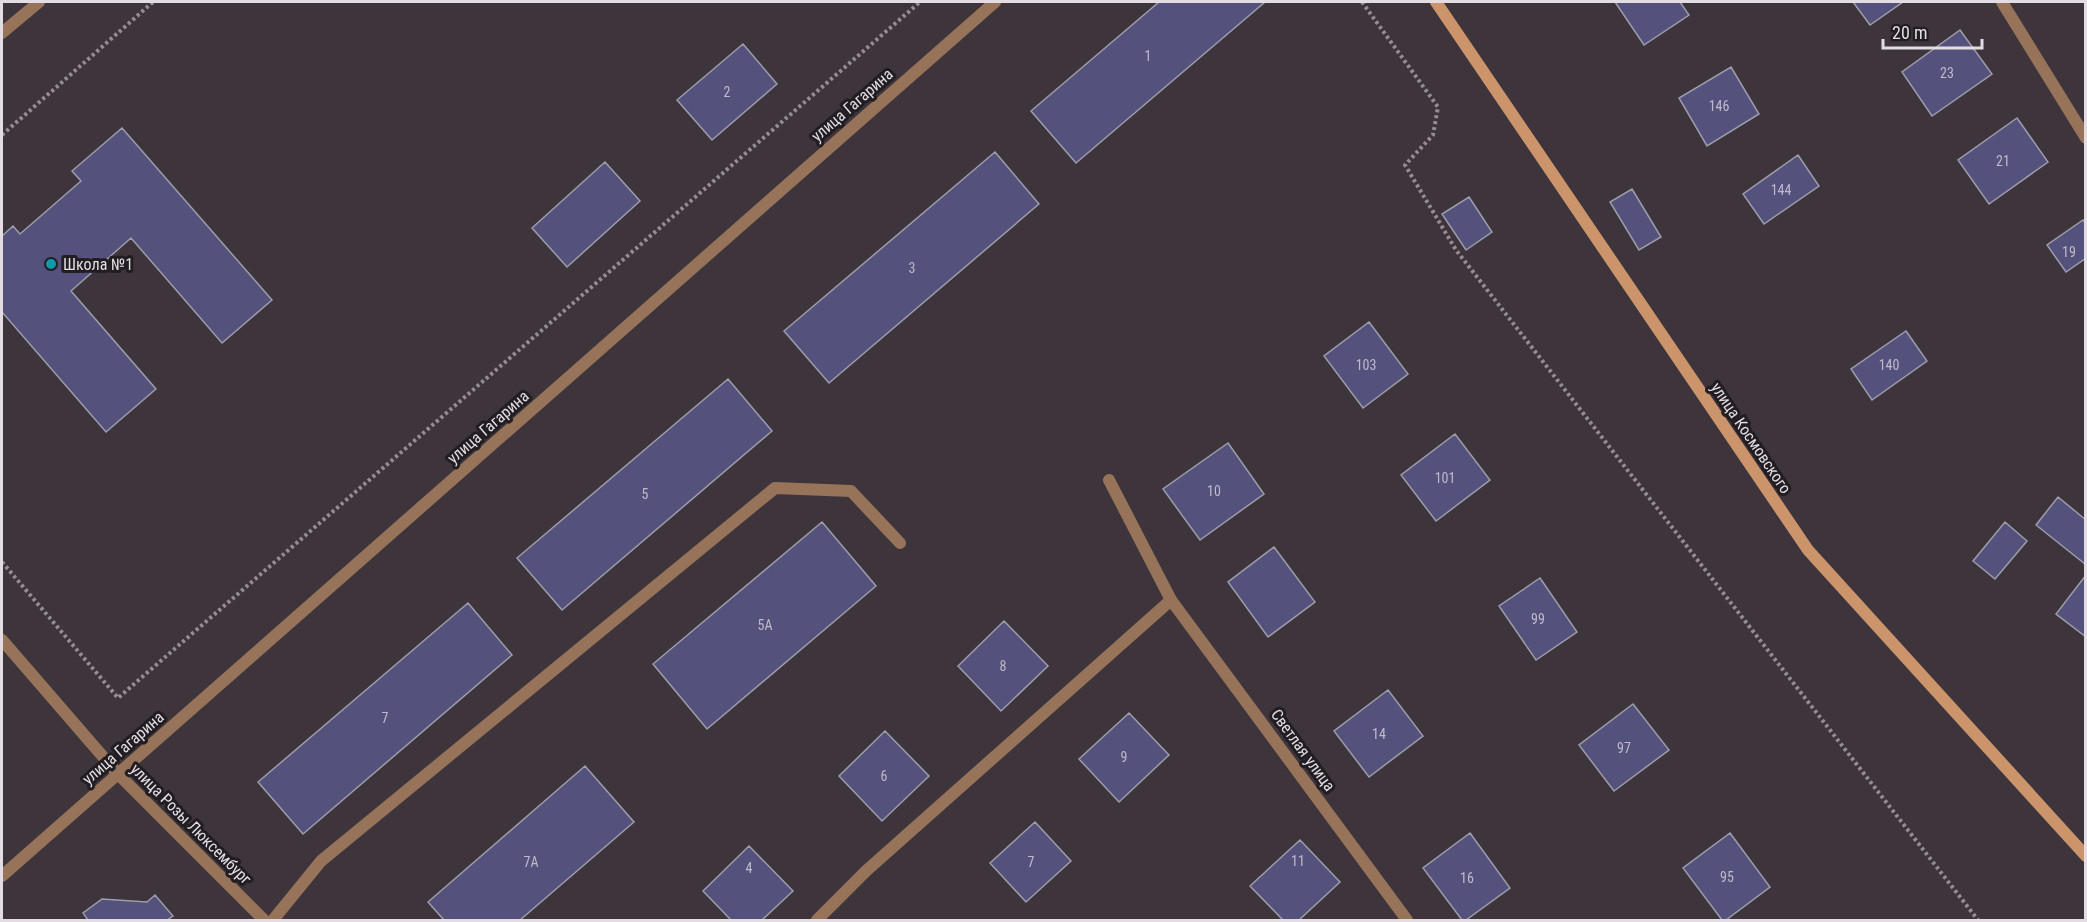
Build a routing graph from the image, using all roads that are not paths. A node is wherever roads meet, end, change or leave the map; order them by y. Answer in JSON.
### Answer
{"nodes":[{"id":1,"x":39,"y":2,"type":"edge"},
{"id":2,"x":995,"y":2,"type":"edge"},
{"id":3,"x":1436,"y":2,"type":"edge"},
{"id":4,"x":2002,"y":2,"type":"edge"},
{"id":5,"x":2,"y":33,"type":"edge"},
{"id":6,"x":2085,"y":138,"type":"edge"},
{"id":7,"x":1109,"y":480,"type":"dead end"},
{"id":8,"x":900,"y":543,"type":"dead end"},
{"id":9,"x":1171,"y":600,"type":"junction"},
{"id":10,"x":2,"y":640,"type":"edge"},
{"id":11,"x":118,"y":774,"type":"junction"},
{"id":12,"x":2085,"y":856,"type":"edge"},
{"id":13,"x":2,"y":876,"type":"edge"},
{"id":14,"x":264,"y":921,"type":"edge"},
{"id":15,"x":273,"y":921,"type":"edge"},
{"id":16,"x":817,"y":921,"type":"edge"},
{"id":17,"x":1407,"y":921,"type":"edge"}],
"edges":[{"from":1,"to":5,"type":"street"},
{"from":2,"to":11,"type":"street","name":"улица Гагарина"},
{"from":3,"to":12,"type":"main road","name":"улица Космовского"},
{"from":4,"to":6,"type":"street"},
{"from":7,"to":9,"type":"street","name":"Светлая улица"},
{"from":8,"to":15,"type":"street"},
{"from":9,"to":16,"type":"street"},
{"from":9,"to":17,"type":"street","name":"Светлая улица"},
{"from":10,"to":11,"type":"street","name":"улица Розы Люксембург"},
{"from":11,"to":13,"type":"street","name":"улица Гагарина"},
{"from":11,"to":14,"type":"street","name":"улица Розы Люксембург"}]}
